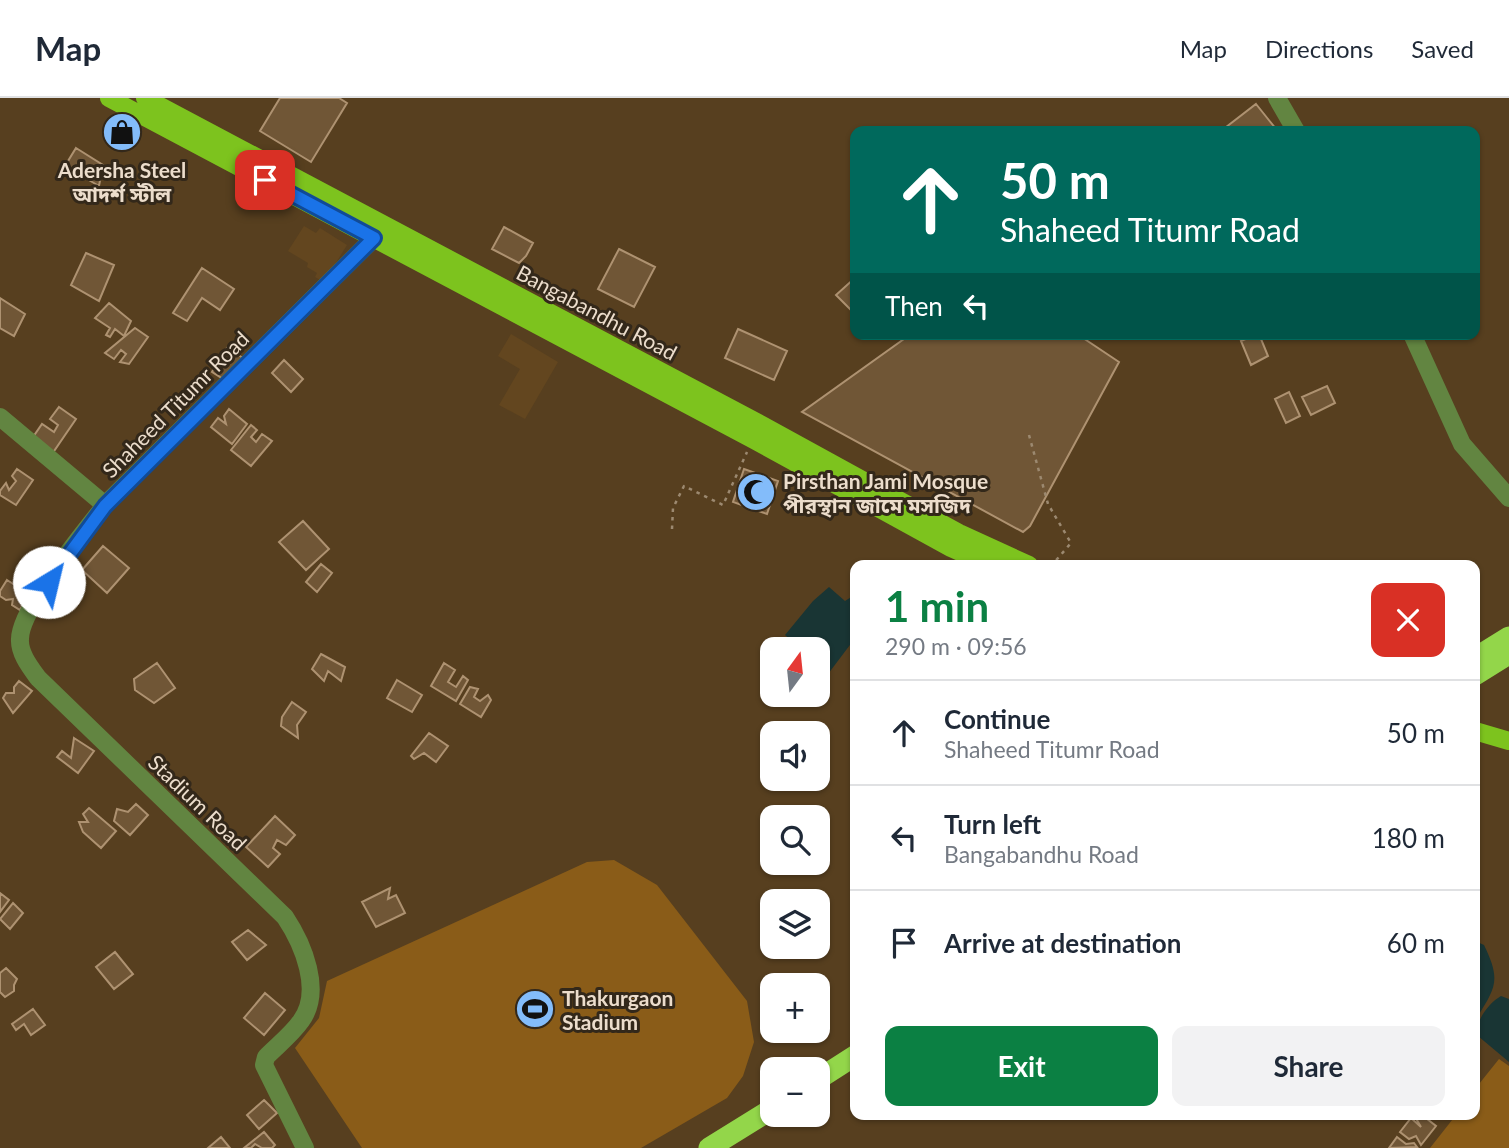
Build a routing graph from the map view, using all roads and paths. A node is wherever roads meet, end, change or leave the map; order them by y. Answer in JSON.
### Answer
{"nodes":[{"id":1,"x":109,"y":98,"type":"edge"},
{"id":2,"x":145,"y":98,"type":"edge"},
{"id":3,"x":1277,"y":98,"type":"edge"},
{"id":4,"x":1293,"y":126,"type":"edge"},
{"id":5,"x":374,"y":238,"type":"junction"},
{"id":6,"x":1415,"y":340,"type":"edge"},
{"id":7,"x":0,"y":417,"type":"edge"},
{"id":8,"x":1029,"y":435,"type":"dead end"},
{"id":9,"x":754,"y":440,"type":"junction"},
{"id":10,"x":1509,"y":498,"type":"edge"},
{"id":11,"x":105,"y":506,"type":"junction"},
{"id":12,"x":672,"y":529,"type":"dead end"},
{"id":13,"x":978,"y":560,"type":"edge"},
{"id":14,"x":1018,"y":560,"type":"edge"},
{"id":15,"x":1056,"y":560,"type":"edge"},
{"id":16,"x":1509,"y":637,"type":"edge"},
{"id":17,"x":1509,"y":654,"type":"edge"},
{"id":18,"x":1480,"y":655,"type":"edge"},
{"id":19,"x":1480,"y":672,"type":"edge"},
{"id":20,"x":1480,"y":732,"type":"edge"},
{"id":21,"x":1509,"y":741,"type":"edge"},
{"id":22,"x":850,"y":1059,"type":"edge"},
{"id":23,"x":830,"y":1072,"type":"edge"},
{"id":24,"x":760,"y":1116,"type":"edge"},
{"id":25,"x":304,"y":1148,"type":"edge"},
{"id":26,"x":709,"y":1148,"type":"edge"}],
"edges":[{"from":1,"to":5,"type":"main road","name":"Bangabandhu Road"},
{"from":2,"to":14,"type":"main road","name":"Bangabandhu Road"},
{"from":3,"to":4,"type":"street"},
{"from":5,"to":9,"type":"main road","name":"Bangabandhu Road"},
{"from":5,"to":11,"type":"street","name":"Shaheed Titumr Road"},
{"from":6,"to":10,"type":"street"},
{"from":7,"to":11,"type":"street","name":"Shaheed Titumr Road"},
{"from":8,"to":15,"type":"path"},
{"from":9,"to":12,"type":"path"},
{"from":9,"to":13,"type":"main road","name":"Bangabandhu Road"},
{"from":11,"to":25,"type":"street","name":"Stadium Road"},
{"from":16,"to":18,"type":"highway"},
{"from":17,"to":19,"type":"highway"},
{"from":20,"to":21,"type":"main road"},
{"from":22,"to":23,"type":"highway"},
{"from":24,"to":26,"type":"highway"}]}
